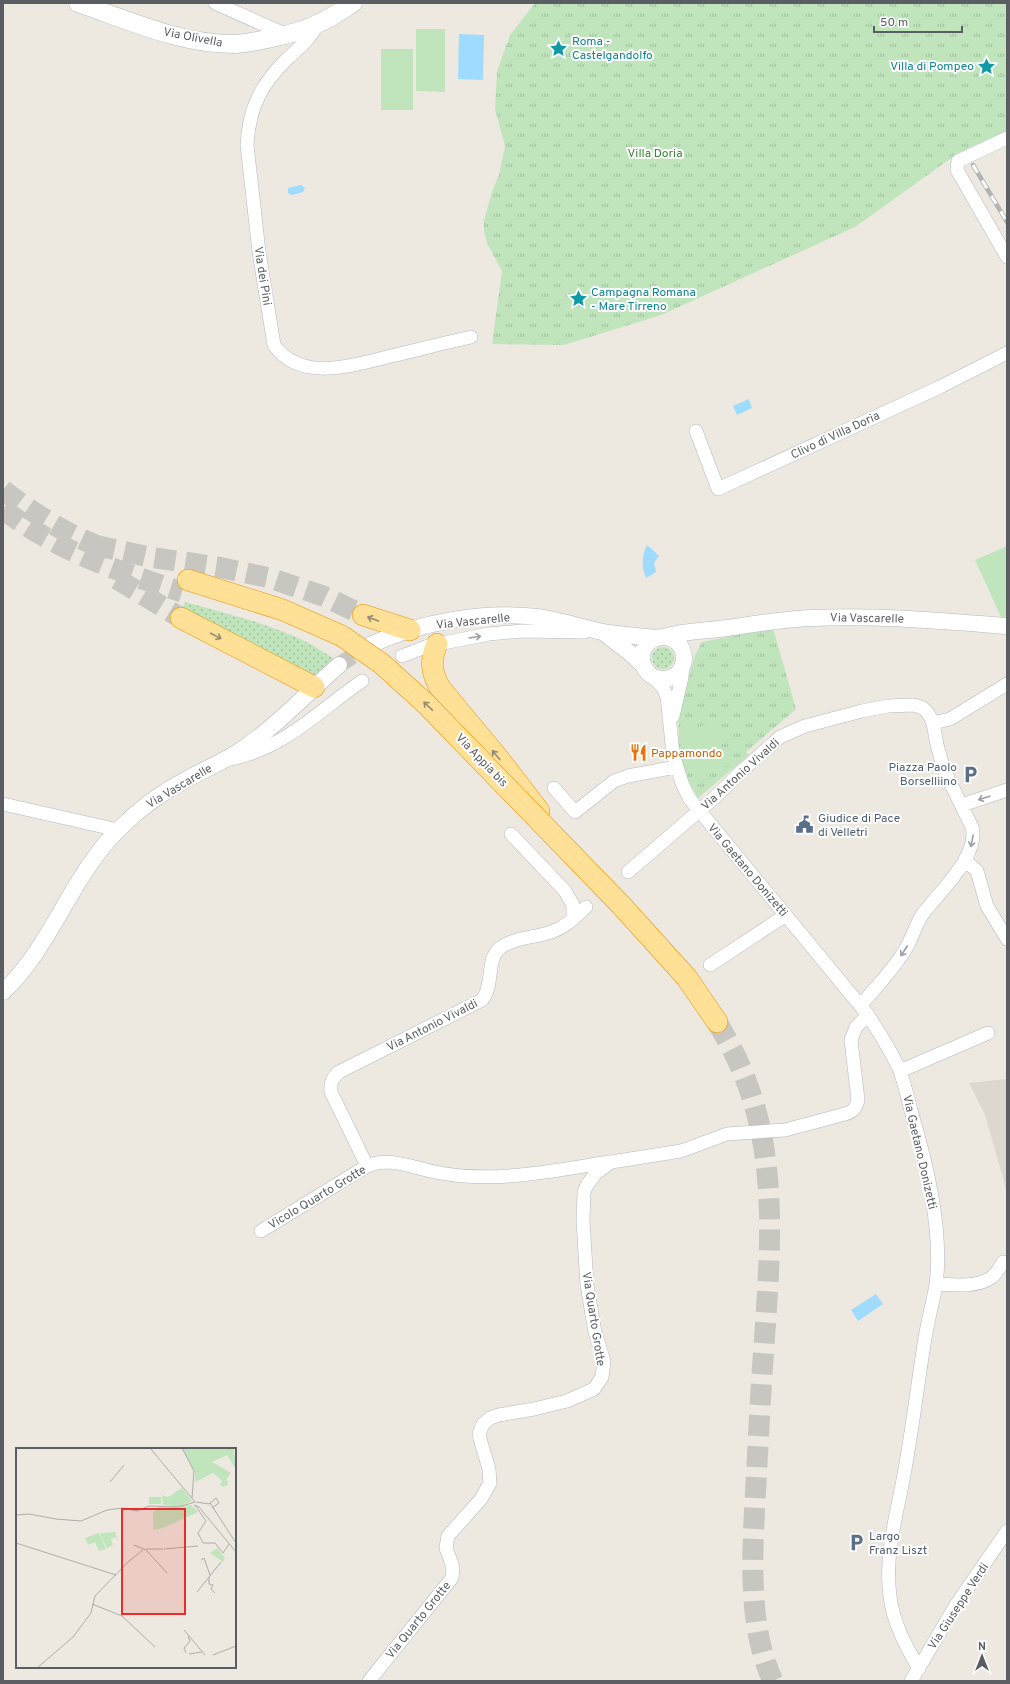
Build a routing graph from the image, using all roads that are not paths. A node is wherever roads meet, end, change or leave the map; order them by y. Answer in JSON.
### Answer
{"nodes":[{"id":1,"x":78,"y":3,"type":"edge"},
{"id":2,"x":215,"y":3,"type":"edge"},
{"id":3,"x":353,"y":3,"type":"edge"},
{"id":4,"x":318,"y":24,"type":"junction"},
{"id":5,"x":287,"y":35,"type":"junction"},
{"id":6,"x":1007,"y":138,"type":"edge"},
{"id":7,"x":1007,"y":257,"type":"edge"},
{"id":8,"x":471,"y":337,"type":"dead end"},
{"id":9,"x":1007,"y":353,"type":"edge"},
{"id":10,"x":696,"y":431,"type":"dead end"},
{"id":11,"x":185,"y":586,"type":"tunnel mouth"},
{"id":12,"x":363,"y":615,"type":"tunnel mouth"},
{"id":13,"x":181,"y":618,"type":"tunnel mouth"},
{"id":14,"x":1007,"y":626,"type":"edge"},
{"id":15,"x":727,"y":628,"type":"junction"},
{"id":16,"x":410,"y":630,"type":"junction"},
{"id":17,"x":603,"y":632,"type":"junction"},
{"id":18,"x":660,"y":638,"type":"junction"},
{"id":19,"x":437,"y":644,"type":"junction"},
{"id":20,"x":370,"y":645,"type":"tunnel mouth"},
{"id":21,"x":339,"y":649,"type":"junction"},
{"id":22,"x":402,"y":656,"type":"dead end"},
{"id":23,"x":683,"y":660,"type":"junction"},
{"id":24,"x":648,"y":670,"type":"junction"},
{"id":25,"x":362,"y":681,"type":"dead end"},
{"id":26,"x":1007,"y":684,"type":"edge"},
{"id":27,"x":314,"y":687,"type":"junction"},
{"id":28,"x":933,"y":723,"type":"junction"},
{"id":29,"x":671,"y":726,"type":"junction"},
{"id":30,"x":224,"y":760,"type":"junction"},
{"id":31,"x":676,"y":767,"type":"junction"},
{"id":32,"x":554,"y":788,"type":"dead end"},
{"id":33,"x":1007,"y":790,"type":"edge"},
{"id":34,"x":3,"y":804,"type":"edge"},
{"id":35,"x":962,"y":805,"type":"junction"},
{"id":36,"x":699,"y":811,"type":"junction"},
{"id":37,"x":118,"y":830,"type":"junction"},
{"id":38,"x":511,"y":834,"type":"dead end"},
{"id":39,"x":562,"y":843,"type":"junction"},
{"id":40,"x":965,"y":860,"type":"junction"},
{"id":41,"x":628,"y":872,"type":"dead end"},
{"id":42,"x":586,"y":907,"type":"dead end"},
{"id":43,"x":617,"y":909,"type":"junction"},
{"id":44,"x":786,"y":914,"type":"junction"},
{"id":45,"x":573,"y":918,"type":"junction"},
{"id":46,"x":1007,"y":939,"type":"edge"},
{"id":47,"x":710,"y":965,"type":"dead end"},
{"id":48,"x":3,"y":992,"type":"edge"},
{"id":49,"x":865,"y":1010,"type":"junction"},
{"id":50,"x":711,"y":1025,"type":"tunnel mouth"},
{"id":51,"x":988,"y":1033,"type":"dead end"},
{"id":52,"x":900,"y":1071,"type":"junction"},
{"id":53,"x":611,"y":1162,"type":"junction"},
{"id":54,"x":367,"y":1166,"type":"junction"},
{"id":55,"x":261,"y":1231,"type":"dead end"},
{"id":56,"x":1003,"y":1262,"type":"dead end"},
{"id":57,"x":936,"y":1284,"type":"junction"},
{"id":58,"x":1007,"y":1531,"type":"edge"},
{"id":59,"x":918,"y":1669,"type":"junction"},
{"id":60,"x":369,"y":1681,"type":"edge"},
{"id":61,"x":910,"y":1681,"type":"edge"}],
"edges":[{"from":1,"to":5,"type":"main road","name":"Via Olivella"},
{"from":2,"to":5,"type":"street"},
{"from":3,"to":4,"type":"main road","name":"Via Olivella"},
{"from":4,"to":5,"type":"main road","name":"Via Olivella"},
{"from":4,"to":8,"type":"street","name":"Via dei Pini"},
{"from":6,"to":7,"type":"street"},
{"from":9,"to":10,"type":"street","name":"Clivo di Villa Doria"},
{"from":11,"to":21,"type":"highway","name":"Via Appia bis"},
{"from":16,"to":12,"type":"highway","one_way":true},
{"from":13,"to":27,"type":"highway","one_way":true},
{"from":14,"to":15,"type":"street","name":"Via Vascarelle"},
{"from":15,"to":18,"type":"street","name":"Via Vascarelle"},
{"from":15,"to":23,"type":"street","name":"Via Vascarelle"},
{"from":16,"to":17,"type":"street","name":"Via Vascarelle"},
{"from":16,"to":20,"type":"street","name":"Via Vascarelle"},
{"from":17,"to":18,"type":"street","name":"Via Vascarelle"},
{"from":19,"to":17,"type":"street","one_way":true},
{"from":17,"to":24,"type":"street","name":"Via Vascarelle"},
{"from":18,"to":23,"type":"street"},
{"from":18,"to":24,"type":"street"},
{"from":19,"to":22,"type":"street"},
{"from":39,"to":19,"type":"highway","one_way":true,"bridge":true},
{"from":21,"to":27,"type":"street","name":"Via Vascarelle"},
{"from":39,"to":21,"type":"highway","name":"Via Appia bis","one_way":true,"bridge":true},
{"from":21,"to":43,"type":"highway","name":"Via Appia bis"},
{"from":23,"to":24,"type":"street"},
{"from":23,"to":29,"type":"street","name":"Via Gaetano Donizetti"},
{"from":24,"to":29,"type":"street","name":"Via Gaetano Donizetti"},
{"from":25,"to":30,"type":"street"},
{"from":26,"to":28,"type":"street"},
{"from":27,"to":30,"type":"street","name":"Via Vascarelle"},
{"from":28,"to":35,"type":"street"},
{"from":28,"to":36,"type":"street","name":"Via Antonio Vivaldi"},
{"from":29,"to":31,"type":"street","name":"Via Gaetano Donizetti"},
{"from":30,"to":37,"type":"street","name":"Via Vascarelle"},
{"from":31,"to":32,"type":"street"},
{"from":31,"to":36,"type":"street","name":"Via Gaetano Donizetti"},
{"from":33,"to":35,"type":"street","one_way":true},
{"from":34,"to":37,"type":"street"},
{"from":35,"to":40,"type":"street","one_way":true},
{"from":36,"to":41,"type":"street","name":"Via Antonio Vivaldi"},
{"from":36,"to":44,"type":"street","name":"Via Gaetano Donizetti"},
{"from":37,"to":48,"type":"street","name":"Via Vascarelle"},
{"from":38,"to":45,"type":"street"},
{"from":39,"to":43,"type":"highway","name":"Via Appia bis","bridge":true},
{"from":40,"to":46,"type":"street"},
{"from":40,"to":49,"type":"street","one_way":true},
{"from":42,"to":45,"type":"street","name":"Via Antonio Vivaldi"},
{"from":43,"to":50,"type":"highway","name":"Via Appia bis"},
{"from":44,"to":47,"type":"street"},
{"from":44,"to":49,"type":"street","name":"Via Gaetano Donizetti"},
{"from":45,"to":54,"type":"street","name":"Via Antonio Vivaldi"},
{"from":49,"to":52,"type":"street","name":"Via Gaetano Donizetti"},
{"from":49,"to":53,"type":"street"},
{"from":51,"to":52,"type":"street"},
{"from":52,"to":57,"type":"street","name":"Via Gaetano Donizetti"},
{"from":53,"to":54,"type":"street","name":"Vicolo Quarto Grotte"},
{"from":53,"to":60,"type":"street","name":"Via Quarto Grotte"},
{"from":54,"to":55,"type":"street","name":"Vicolo Quarto Grotte"},
{"from":56,"to":57,"type":"street"},
{"from":57,"to":59,"type":"street","name":"Via Gaetano Donizetti"},
{"from":58,"to":59,"type":"street","name":"Via Giuseppe Verdi"},
{"from":59,"to":61,"type":"street","name":"Via Giuseppe Verdi"}]}
